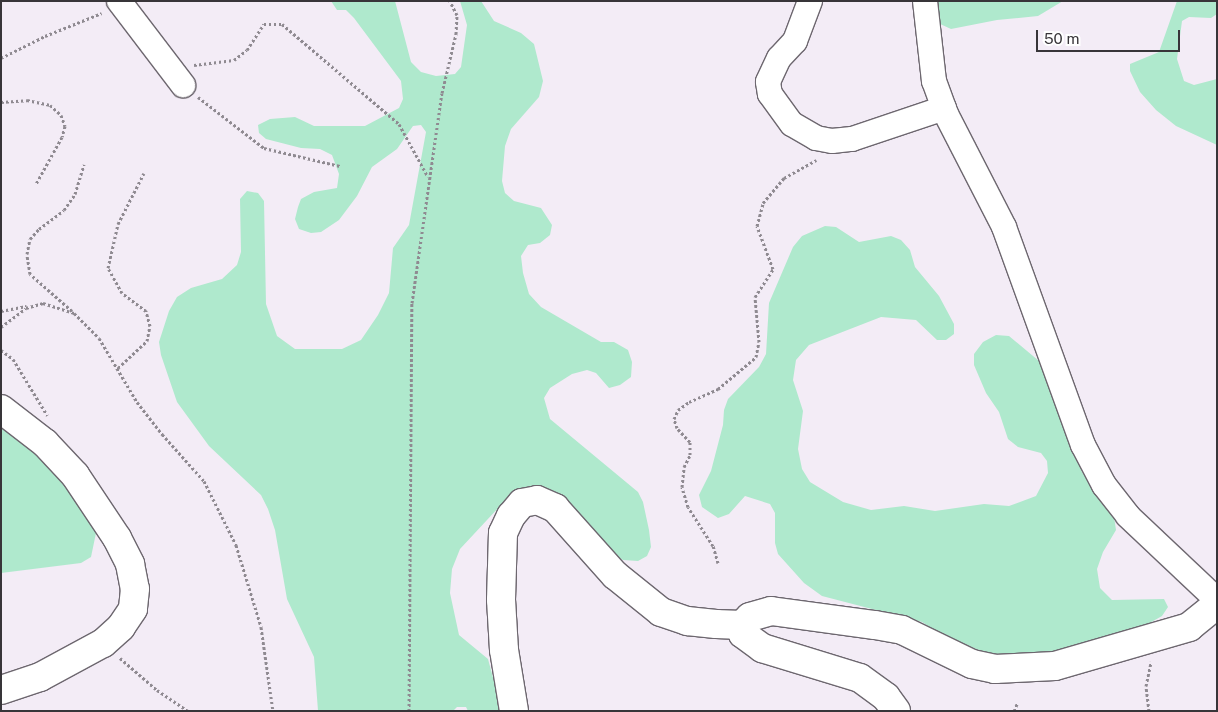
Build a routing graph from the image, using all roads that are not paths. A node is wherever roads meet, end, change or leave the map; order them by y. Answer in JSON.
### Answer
{"nodes":[{"id":1,"x":810,"y":1,"type":"edge"},
{"id":2,"x":925,"y":1,"type":"edge"},
{"id":3,"x":120,"y":4,"type":"edge"},
{"id":4,"x":178,"y":78,"type":"road end"},
{"id":5,"x":944,"y":108,"type":"junction"},
{"id":6,"x":1,"y":409,"type":"edge"},
{"id":7,"x":1217,"y":600,"type":"edge"},
{"id":8,"x":1217,"y":604,"type":"edge"},
{"id":9,"x":742,"y":625,"type":"junction"},
{"id":10,"x":1,"y":690,"type":"edge"},
{"id":11,"x":514,"y":711,"type":"edge"},
{"id":12,"x":896,"y":711,"type":"edge"}],
"edges":[{"from":1,"to":5,"type":"street"},
{"from":2,"to":5,"type":"street"},
{"from":3,"to":4,"type":"street"},
{"from":5,"to":7,"type":"street"},
{"from":6,"to":10,"type":"main road"},
{"from":8,"to":9,"type":"main road"},
{"from":9,"to":11,"type":"main road"},
{"from":9,"to":12,"type":"main road"}]}
